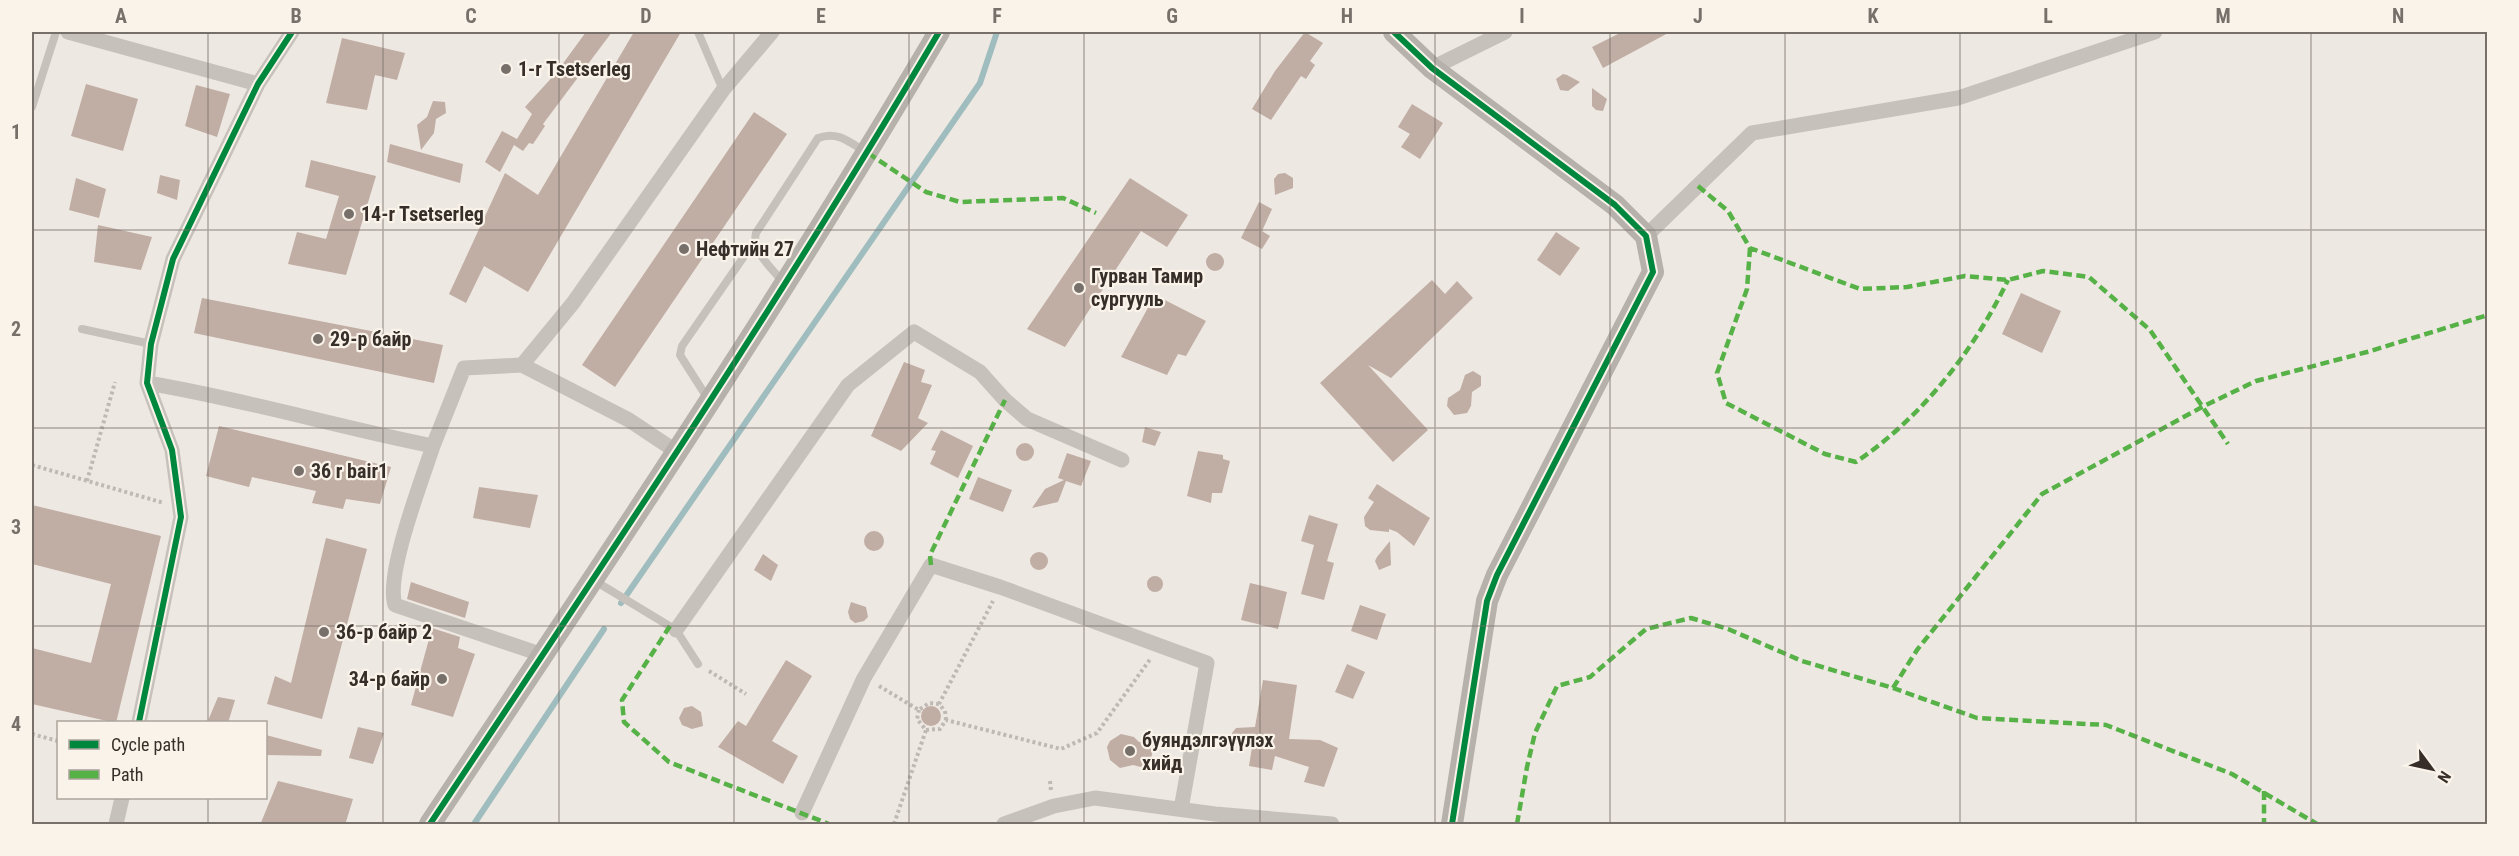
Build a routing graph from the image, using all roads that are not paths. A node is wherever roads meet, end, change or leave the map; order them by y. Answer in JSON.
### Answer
{"nodes":[{"id":1,"x":56,"y":32,"type":"edge"},
{"id":2,"x":68,"y":32,"type":"edge"},
{"id":3,"x":292,"y":32,"type":"edge"},
{"id":4,"x":698,"y":32,"type":"edge"},
{"id":5,"x":772,"y":32,"type":"edge"},
{"id":6,"x":939,"y":32,"type":"edge"},
{"id":7,"x":1394,"y":32,"type":"edge"},
{"id":8,"x":1505,"y":32,"type":"edge"},
{"id":9,"x":2155,"y":32,"type":"edge"},
{"id":10,"x":1432,"y":68,"type":"junction"},
{"id":11,"x":258,"y":84,"type":"junction"},
{"id":12,"x":723,"y":90,"type":"junction"},
{"id":13,"x":32,"y":107,"type":"edge"},
{"id":14,"x":868,"y":153,"type":"junction"},
{"id":15,"x":1646,"y":236,"type":"junction"},
{"id":16,"x":754,"y":242,"type":"junction"},
{"id":17,"x":784,"y":284,"type":"junction"},
{"id":18,"x":82,"y":329,"type":"dead end"},
{"id":19,"x":151,"y":344,"type":"junction"},
{"id":20,"x":522,"y":365,"type":"junction"},
{"id":21,"x":147,"y":383,"type":"junction"},
{"id":22,"x":709,"y":402,"type":"junction"},
{"id":23,"x":433,"y":446,"type":"junction"},
{"id":24,"x":677,"y":452,"type":"junction"},
{"id":25,"x":1122,"y":460,"type":"dead end"},
{"id":26,"x":603,"y":586,"type":"junction"},
{"id":27,"x":676,"y":630,"type":"junction"},
{"id":28,"x":543,"y":655,"type":"junction"},
{"id":29,"x":698,"y":664,"type":"road end"},
{"id":30,"x":139,"y":721,"type":"edge"},
{"id":31,"x":122,"y":799,"type":"edge"},
{"id":32,"x":1181,"y":809,"type":"junction"},
{"id":33,"x":802,"y":813,"type":"dead end"},
{"id":34,"x":116,"y":825,"type":"edge"},
{"id":35,"x":430,"y":825,"type":"edge"},
{"id":36,"x":1004,"y":825,"type":"edge"},
{"id":37,"x":1332,"y":825,"type":"edge"},
{"id":38,"x":1452,"y":825,"type":"edge"}],
"edges":[{"from":1,"to":13,"type":"lane"},
{"from":2,"to":11,"type":"street"},
{"from":3,"to":11,"type":"street"},
{"from":4,"to":12,"type":"lane"},
{"from":5,"to":12,"type":"street"},
{"from":6,"to":14,"type":"street"},
{"from":7,"to":10,"type":"street"},
{"from":8,"to":10,"type":"street"},
{"from":9,"to":15,"type":"street"},
{"from":10,"to":15,"type":"street"},
{"from":11,"to":19,"type":"street"},
{"from":12,"to":20,"type":"street"},
{"from":14,"to":16,"type":"lane"},
{"from":14,"to":17,"type":"street"},
{"from":15,"to":38,"type":"street"},
{"from":16,"to":17,"type":"lane"},
{"from":16,"to":22,"type":"lane"},
{"from":17,"to":22,"type":"street"},
{"from":18,"to":19,"type":"lane"},
{"from":19,"to":21,"type":"street"},
{"from":20,"to":23,"type":"street"},
{"from":20,"to":24,"type":"street"},
{"from":21,"to":23,"type":"street"},
{"from":21,"to":30,"type":"street"},
{"from":22,"to":24,"type":"street"},
{"from":23,"to":28,"type":"street"},
{"from":24,"to":26,"type":"street"},
{"from":25,"to":27,"type":"street"},
{"from":26,"to":27,"type":"lane"},
{"from":26,"to":28,"type":"street"},
{"from":27,"to":29,"type":"lane"},
{"from":28,"to":35,"type":"street"},
{"from":31,"to":34,"type":"street"},
{"from":32,"to":33,"type":"street"},
{"from":32,"to":36,"type":"street"},
{"from":32,"to":37,"type":"street"}]}
